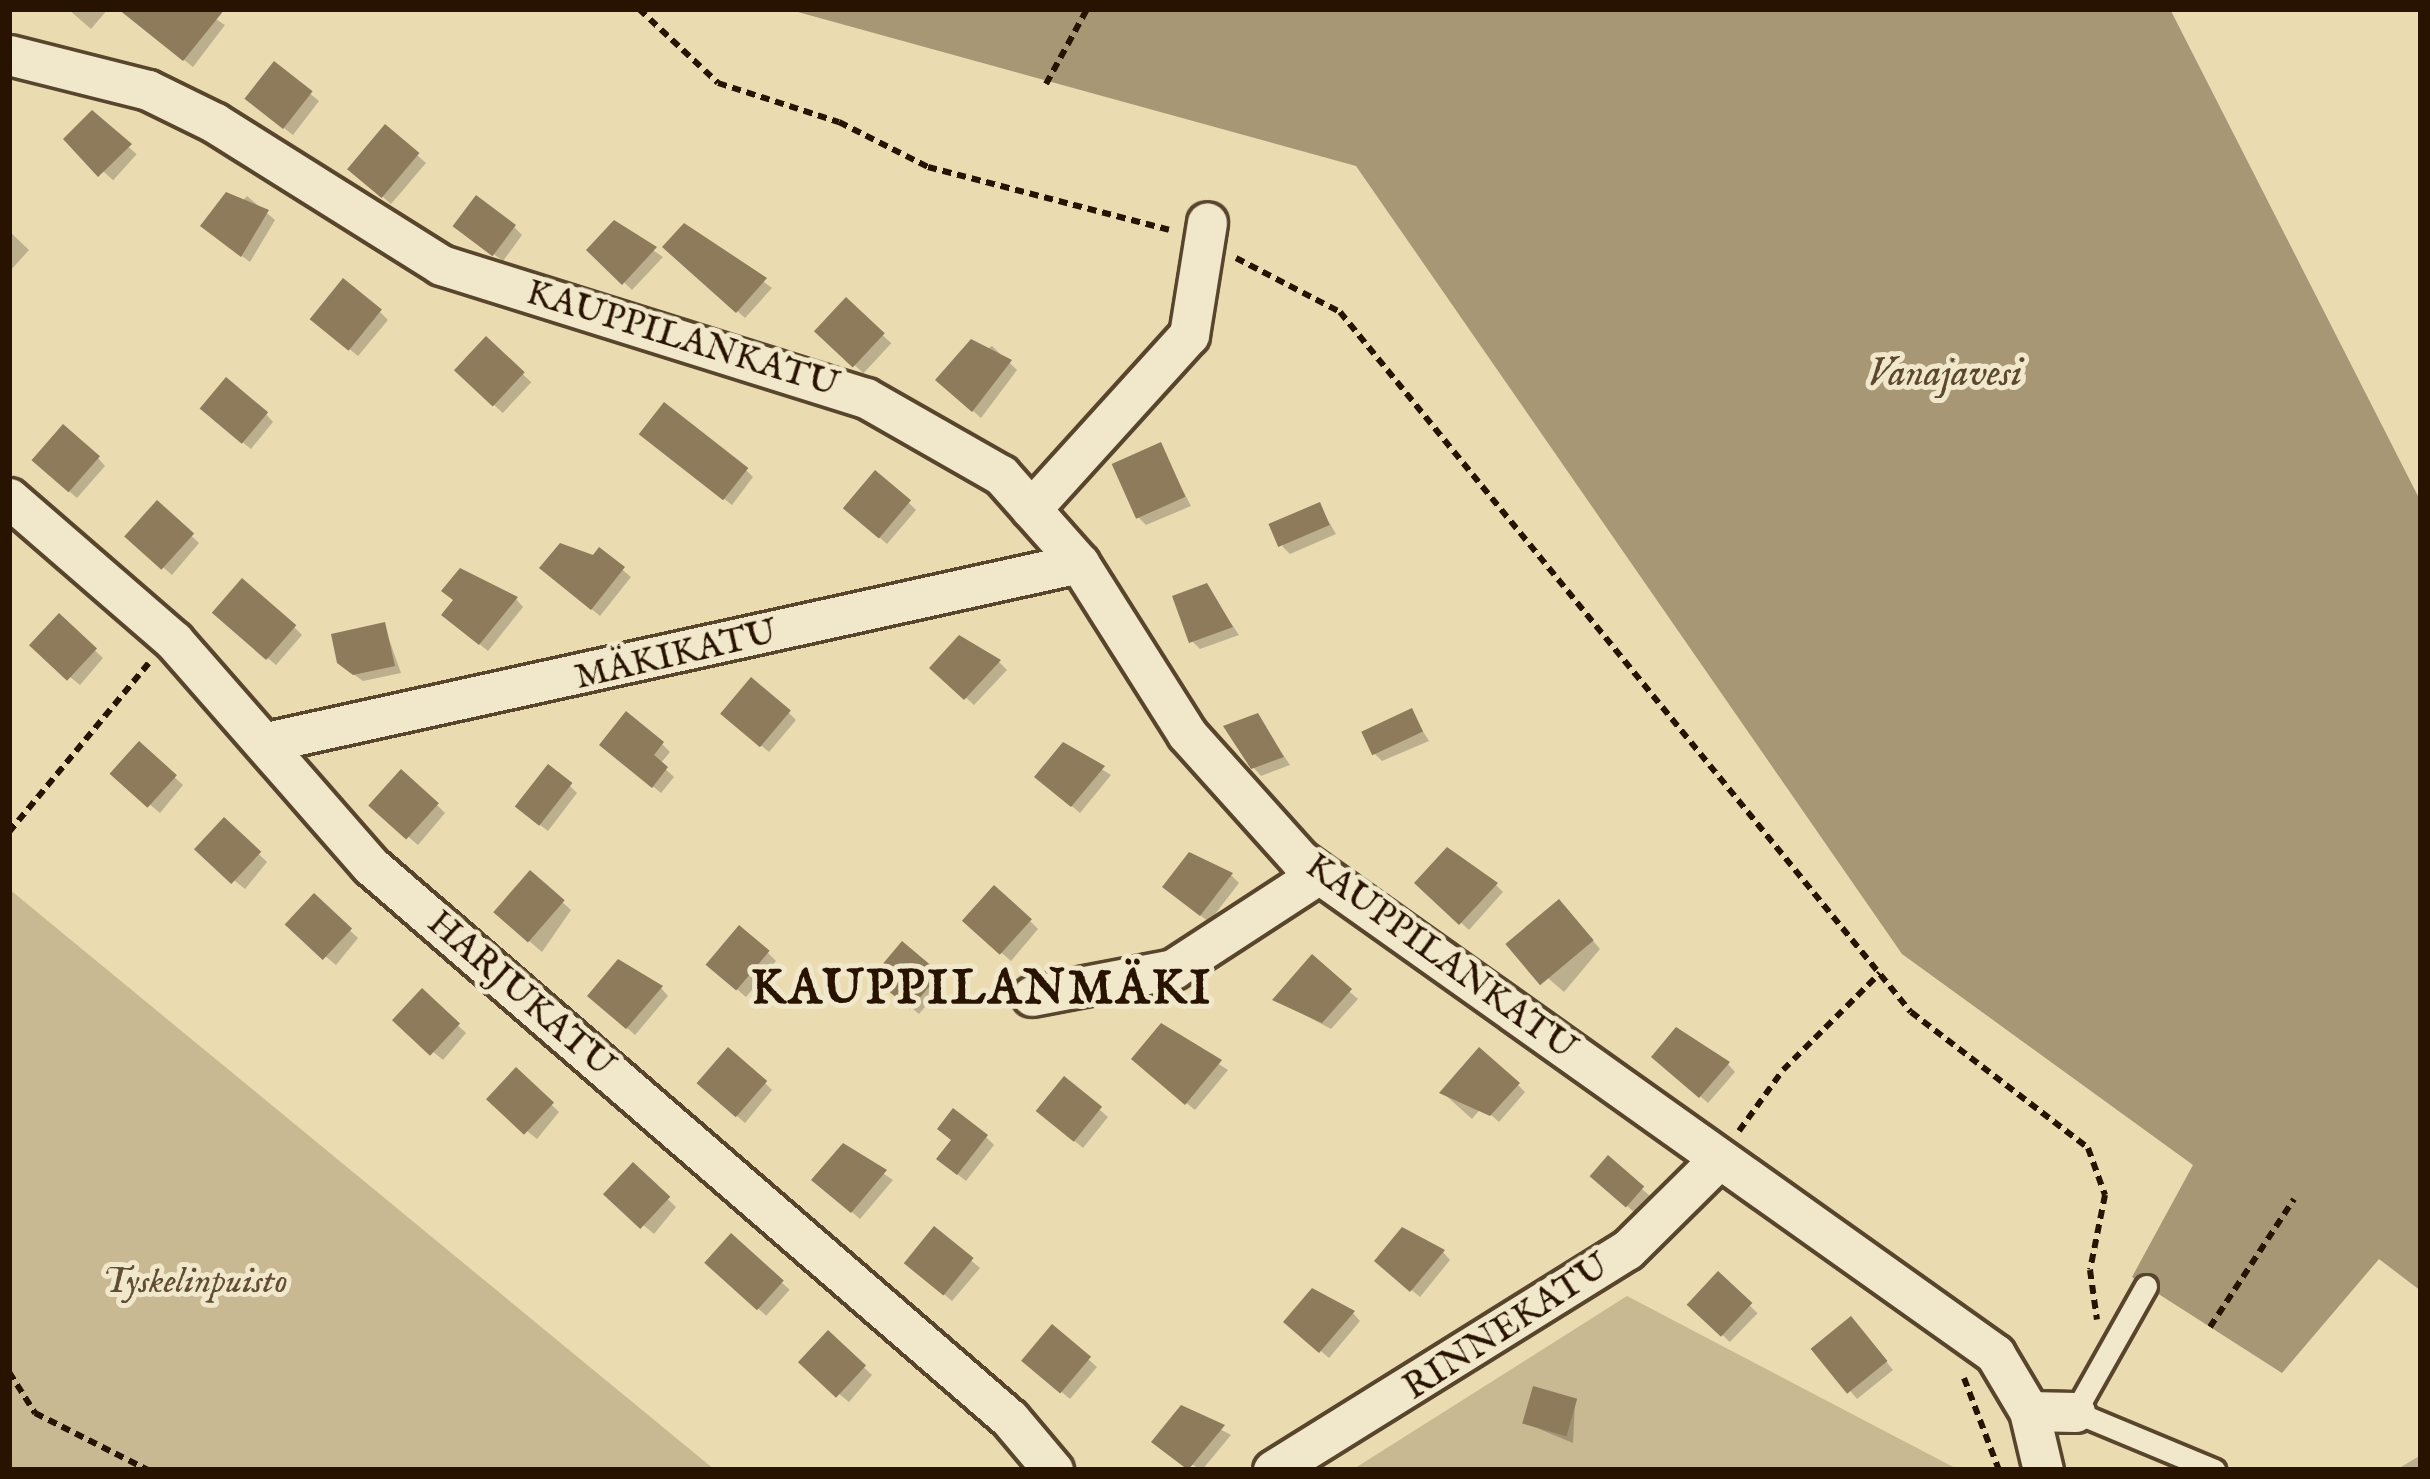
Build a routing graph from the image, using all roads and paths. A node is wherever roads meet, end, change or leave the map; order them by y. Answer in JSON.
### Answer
{"nodes":[{"id":1,"x":639,"y":9,"type":"edge"},
{"id":2,"x":1087,"y":9,"type":"edge"},
{"id":3,"x":9,"y":55,"type":"edge"},
{"id":4,"x":1046,"y":84,"type":"dead end"},
{"id":5,"x":1207,"y":233,"type":"junction"},
{"id":6,"x":9,"y":498,"type":"edge"},
{"id":7,"x":1030,"y":509,"type":"junction"},
{"id":8,"x":1079,"y":562,"type":"junction"},
{"id":9,"x":174,"y":640,"type":"junction"},
{"id":10,"x":271,"y":741,"type":"junction"},
{"id":11,"x":9,"y":832,"type":"edge"},
{"id":12,"x":1319,"y":874,"type":"junction"},
{"id":13,"x":1880,"y":973,"type":"junction"},
{"id":14,"x":1032,"y":996,"type":"dead end"},
{"id":15,"x":1719,"y":1159,"type":"junction"},
{"id":16,"x":2294,"y":1199,"type":"dead end"},
{"id":17,"x":2146,"y":1286,"type":"dead end"},
{"id":18,"x":1952,"y":1324,"type":"junction"},
{"id":19,"x":2210,"y":1328,"type":"dead end"},
{"id":20,"x":2101,"y":1351,"type":"junction"},
{"id":21,"x":9,"y":1372,"type":"edge"},
{"id":22,"x":2030,"y":1411,"type":"junction"},
{"id":23,"x":2075,"y":1412,"type":"junction"},
{"id":24,"x":148,"y":1470,"type":"edge"},
{"id":25,"x":1054,"y":1470,"type":"edge"},
{"id":26,"x":1274,"y":1470,"type":"edge"},
{"id":27,"x":1999,"y":1470,"type":"edge"},
{"id":28,"x":2043,"y":1470,"type":"edge"},
{"id":29,"x":2214,"y":1470,"type":"edge"}],
"edges":[{"from":1,"to":5,"type":"path"},
{"from":2,"to":4,"type":"path"},
{"from":3,"to":7,"type":"street","name":"KAUPPILANKATU"},
{"from":5,"to":7,"type":"street"},
{"from":5,"to":13,"type":"path"},
{"from":6,"to":9,"type":"street","name":"HARJUKATU"},
{"from":7,"to":8,"type":"street","name":"KAUPPILANKATU"},
{"from":8,"to":10,"type":"street","name":"MÄKIKATU"},
{"from":8,"to":12,"type":"street","name":"KAUPPILANKATU"},
{"from":9,"to":10,"type":"street","name":"HARJUKATU"},
{"from":9,"to":11,"type":"path"},
{"from":10,"to":25,"type":"street","name":"HARJUKATU"},
{"from":12,"to":14,"type":"street"},
{"from":12,"to":15,"type":"street","name":"KAUPPILANKATU"},
{"from":13,"to":15,"type":"path"},
{"from":13,"to":20,"type":"path"},
{"from":15,"to":18,"type":"street","name":"KAUPPILANKATU"},
{"from":15,"to":26,"type":"street","name":"RINNEKATU"},
{"from":16,"to":19,"type":"path"},
{"from":17,"to":20,"type":"lane"},
{"from":18,"to":22,"type":"street","name":"KAUPPILANKATU"},
{"from":18,"to":27,"type":"path"},
{"from":20,"to":23,"type":"lane"},
{"from":21,"to":24,"type":"path"},
{"from":22,"to":23,"type":"street"},
{"from":22,"to":28,"type":"street","name":"KAUPPILANKATU"},
{"from":23,"to":29,"type":"lane"}]}
